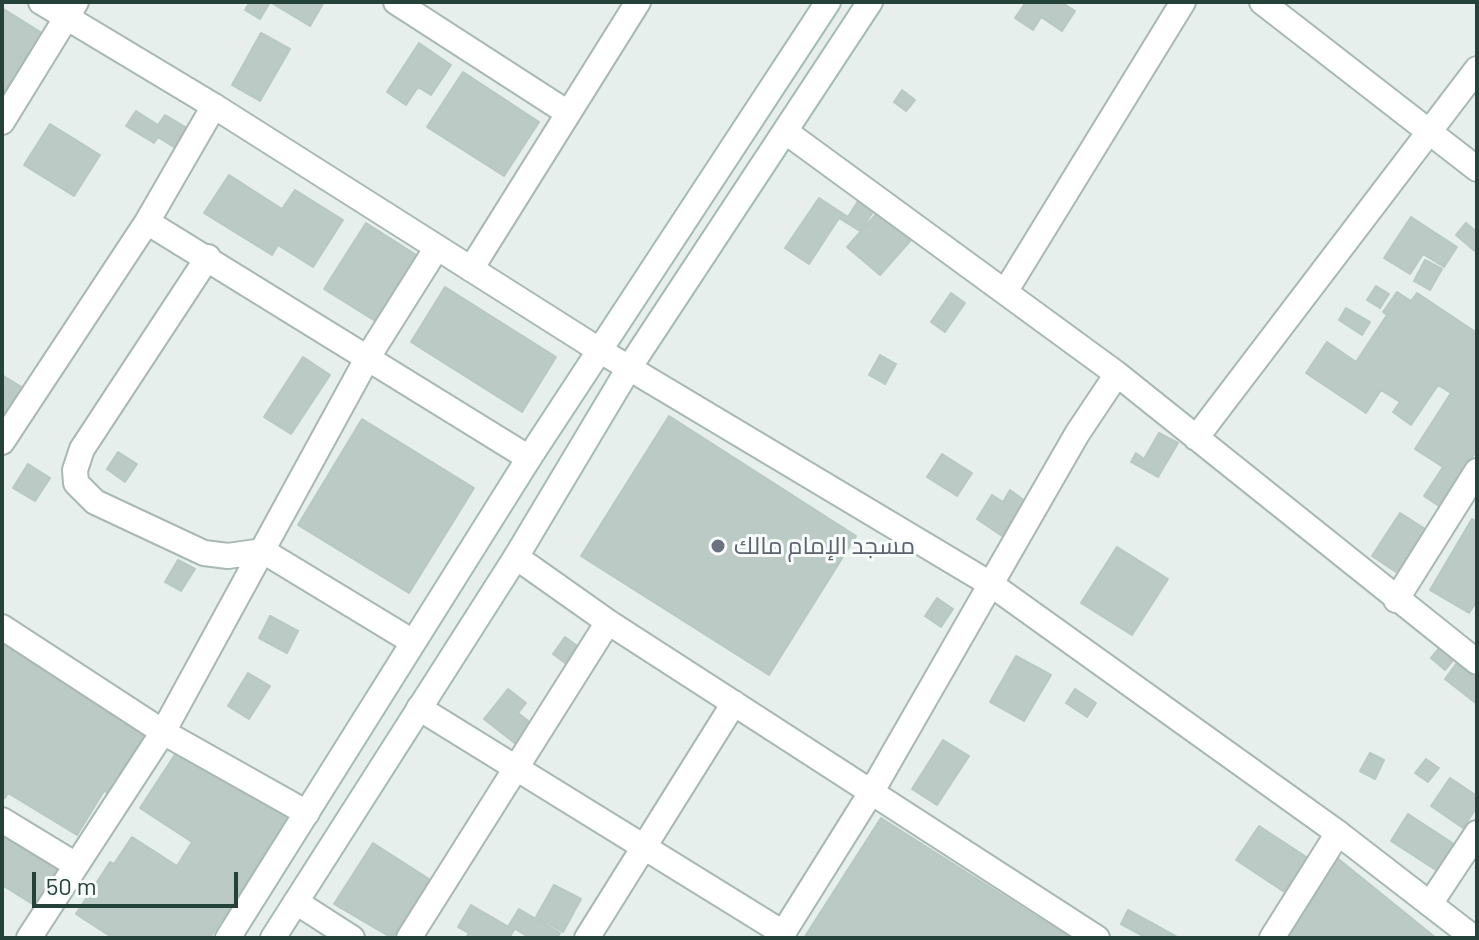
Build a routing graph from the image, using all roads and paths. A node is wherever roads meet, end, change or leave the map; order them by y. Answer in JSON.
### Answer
{"nodes":[{"id":1,"x":41,"y":2,"type":"edge"},
{"id":2,"x":396,"y":2,"type":"edge"},
{"id":3,"x":638,"y":2,"type":"edge"},
{"id":4,"x":828,"y":2,"type":"edge"},
{"id":5,"x":870,"y":2,"type":"edge"},
{"id":6,"x":1183,"y":2,"type":"edge"},
{"id":7,"x":1262,"y":2,"type":"edge"},
{"id":8,"x":71,"y":10,"type":"edge"},
{"id":9,"x":1477,"y":69,"type":"edge"},
{"id":10,"x":214,"y":106,"type":"junction"},
{"id":11,"x":568,"y":113,"type":"junction"},
{"id":12,"x":2,"y":122,"type":"edge"},
{"id":13,"x":786,"y":132,"type":"junction"},
{"id":14,"x":1431,"y":132,"type":"junction"},
{"id":15,"x":1477,"y":169,"type":"edge"},
{"id":16,"x":147,"y":222,"type":"junction"},
{"id":17,"x":436,"y":249,"type":"junction"},
{"id":18,"x":208,"y":257,"type":"junction"},
{"id":19,"x":471,"y":269,"type":"junction"},
{"id":20,"x":1005,"y":292,"type":"junction"},
{"id":21,"x":599,"y":350,"type":"junction"},
{"id":22,"x":368,"y":357,"type":"junction"},
{"id":23,"x":629,"y":368,"type":"junction"},
{"id":24,"x":1117,"y":374,"type":"junction"},
{"id":25,"x":1196,"y":438,"type":"junction"},
{"id":26,"x":2,"y":442,"type":"edge"},
{"id":27,"x":529,"y":458,"type":"junction"},
{"id":28,"x":1477,"y":471,"type":"edge"},
{"id":29,"x":263,"y":551,"type":"junction"},
{"id":30,"x":516,"y":557,"type":"junction"},
{"id":31,"x":992,"y":585,"type":"junction"},
{"id":32,"x":1396,"y":600,"type":"junction"},
{"id":33,"x":608,"y":622,"type":"junction"},
{"id":34,"x":2,"y":627,"type":"edge"},
{"id":35,"x":413,"y":642,"type":"junction"},
{"id":36,"x":1477,"y":662,"type":"edge"},
{"id":37,"x":734,"y":703,"type":"junction"},
{"id":38,"x":419,"y":708,"type":"junction"},
{"id":39,"x":163,"y":732,"type":"junction"},
{"id":40,"x":517,"y":770,"type":"junction"},
{"id":41,"x":872,"y":791,"type":"junction"},
{"id":42,"x":307,"y":813,"type":"junction"},
{"id":43,"x":2,"y":820,"type":"edge"},
{"id":44,"x":1338,"y":833,"type":"junction"},
{"id":45,"x":1477,"y":833,"type":"edge"},
{"id":46,"x":646,"y":849,"type":"junction"},
{"id":47,"x":76,"y":865,"type":"junction"},
{"id":48,"x":296,"y":902,"type":"junction"},
{"id":49,"x":1430,"y":904,"type":"junction"},
{"id":50,"x":782,"y":935,"type":"edge"},
{"id":51,"x":29,"y":938,"type":"edge"},
{"id":52,"x":228,"y":938,"type":"edge"},
{"id":53,"x":273,"y":938,"type":"edge"},
{"id":54,"x":352,"y":938,"type":"edge"},
{"id":55,"x":409,"y":938,"type":"edge"},
{"id":56,"x":587,"y":938,"type":"edge"},
{"id":57,"x":1097,"y":938,"type":"edge"},
{"id":58,"x":1272,"y":938,"type":"edge"},
{"id":59,"x":1474,"y":938,"type":"edge"}],
"edges":[{"from":1,"to":8,"type":"street"},
{"from":2,"to":11,"type":"street"},
{"from":3,"to":11,"type":"street"},
{"from":4,"to":21,"type":"street"},
{"from":5,"to":13,"type":"street"},
{"from":6,"to":20,"type":"street"},
{"from":7,"to":14,"type":"street"},
{"from":8,"to":10,"type":"street"},
{"from":8,"to":12,"type":"street"},
{"from":9,"to":14,"type":"street"},
{"from":10,"to":16,"type":"street"},
{"from":10,"to":17,"type":"street"},
{"from":11,"to":19,"type":"street"},
{"from":13,"to":20,"type":"street"},
{"from":13,"to":23,"type":"street"},
{"from":14,"to":15,"type":"street"},
{"from":14,"to":25,"type":"street"},
{"from":16,"to":18,"type":"street"},
{"from":16,"to":26,"type":"street"},
{"from":17,"to":19,"type":"street"},
{"from":17,"to":22,"type":"street"},
{"from":18,"to":22,"type":"street"},
{"from":18,"to":29,"type":"street"},
{"from":19,"to":21,"type":"street"},
{"from":20,"to":24,"type":"street"},
{"from":21,"to":23,"type":"street"},
{"from":21,"to":27,"type":"street"},
{"from":22,"to":27,"type":"street"},
{"from":22,"to":29,"type":"street"},
{"from":23,"to":30,"type":"street"},
{"from":23,"to":31,"type":"street"},
{"from":24,"to":25,"type":"street"},
{"from":24,"to":31,"type":"street"},
{"from":25,"to":32,"type":"street"},
{"from":27,"to":35,"type":"street"},
{"from":28,"to":32,"type":"street"},
{"from":29,"to":35,"type":"street"},
{"from":29,"to":39,"type":"street"},
{"from":30,"to":33,"type":"street"},
{"from":30,"to":38,"type":"street"},
{"from":31,"to":41,"type":"street"},
{"from":31,"to":44,"type":"street"},
{"from":32,"to":36,"type":"street"},
{"from":33,"to":37,"type":"street"},
{"from":33,"to":40,"type":"street"},
{"from":34,"to":39,"type":"street"},
{"from":35,"to":42,"type":"street"},
{"from":37,"to":41,"type":"street"},
{"from":37,"to":46,"type":"street"},
{"from":38,"to":40,"type":"street"},
{"from":38,"to":48,"type":"street"},
{"from":39,"to":42,"type":"street"},
{"from":39,"to":47,"type":"street"},
{"from":40,"to":46,"type":"street"},
{"from":40,"to":55,"type":"street"},
{"from":41,"to":50,"type":"street"},
{"from":41,"to":57,"type":"street"},
{"from":42,"to":52,"type":"street"},
{"from":43,"to":47,"type":"street"},
{"from":44,"to":49,"type":"street"},
{"from":44,"to":58,"type":"street"},
{"from":45,"to":49,"type":"street"},
{"from":46,"to":50,"type":"street"},
{"from":46,"to":56,"type":"street"},
{"from":47,"to":51,"type":"street"},
{"from":48,"to":53,"type":"street"},
{"from":48,"to":54,"type":"street"},
{"from":49,"to":59,"type":"street"}]}
